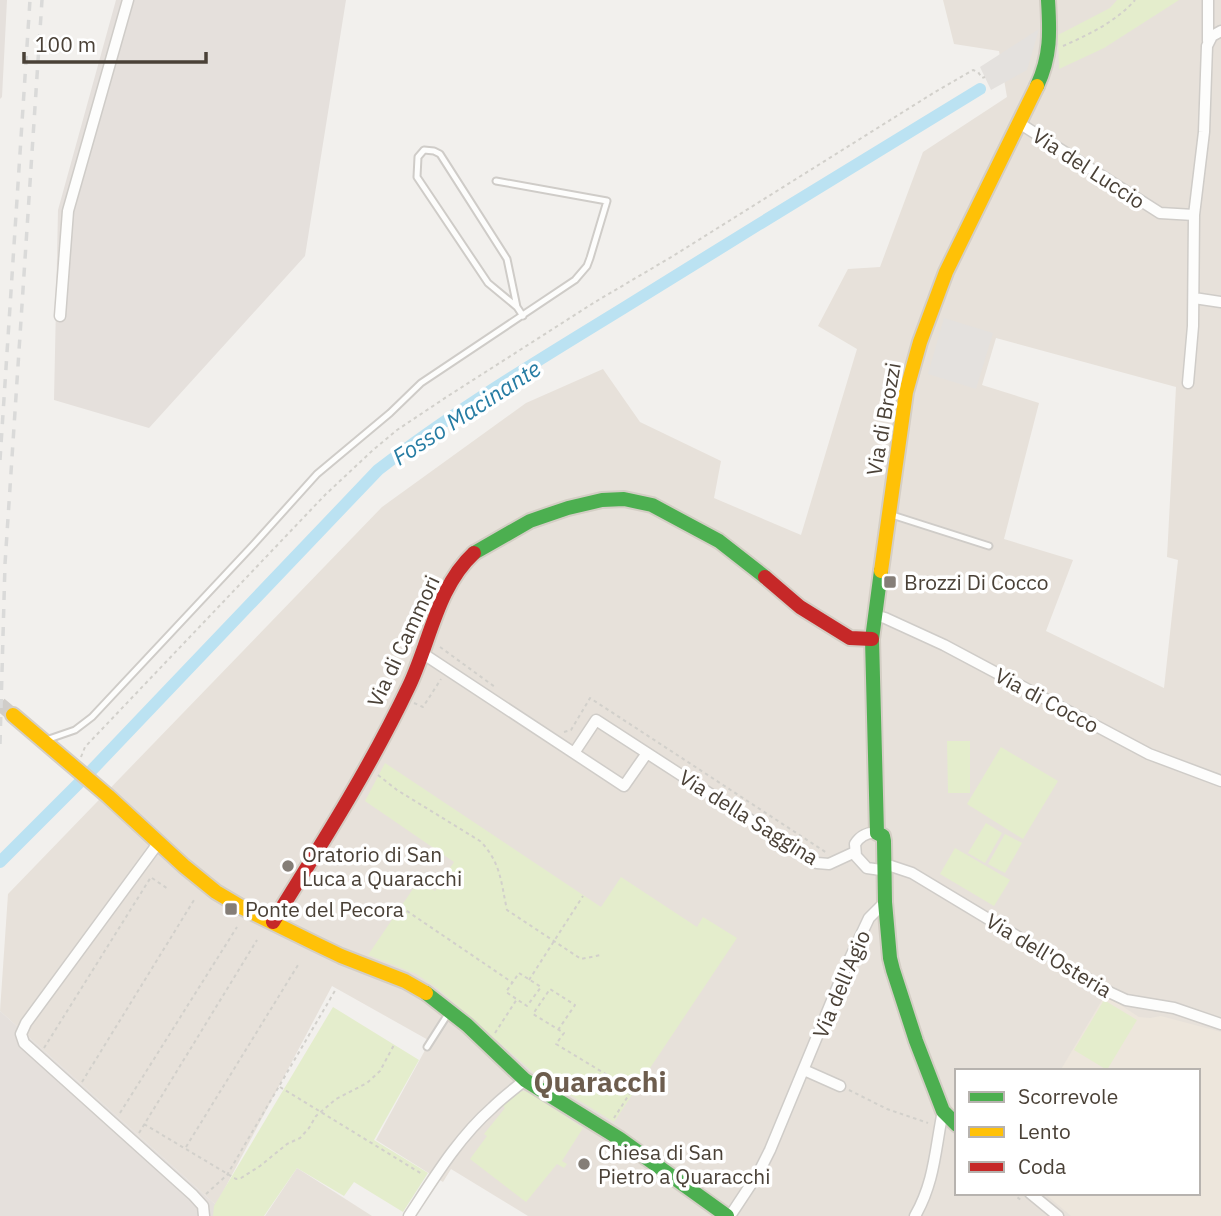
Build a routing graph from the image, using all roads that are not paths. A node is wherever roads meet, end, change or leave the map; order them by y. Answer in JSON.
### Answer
{"nodes":[{"id":1,"x":128,"y":0,"type":"edge"},
{"id":2,"x":1048,"y":0,"type":"edge"},
{"id":3,"x":1208,"y":0,"type":"edge"},
{"id":4,"x":1221,"y":31,"type":"edge"},
{"id":5,"x":1208,"y":41,"type":"junction"},
{"id":6,"x":1019,"y":123,"type":"junction"},
{"id":7,"x":496,"y":181,"type":"dead end"},
{"id":8,"x":1194,"y":215,"type":"junction"},
{"id":9,"x":1194,"y":298,"type":"junction"},
{"id":10,"x":1221,"y":302,"type":"edge"},
{"id":11,"x":517,"y":307,"type":"junction"},
{"id":12,"x":61,"y":316,"type":"dead end"},
{"id":13,"x":523,"y":316,"type":"junction"},
{"id":14,"x":1188,"y":383,"type":"dead end"},
{"id":15,"x":889,"y":514,"type":"junction"},
{"id":16,"x":989,"y":546,"type":"dead end"},
{"id":17,"x":874,"y":615,"type":"junction"},
{"id":18,"x":872,"y":639,"type":"junction"},
{"id":19,"x":422,"y":653,"type":"junction"},
{"id":20,"x":13,"y":715,"type":"tunnel mouth"},
{"id":21,"x":51,"y":748,"type":"junction"},
{"id":22,"x":574,"y":753,"type":"junction"},
{"id":23,"x":647,"y":753,"type":"junction"},
{"id":24,"x":1221,"y":781,"type":"edge"},
{"id":25,"x":877,"y":833,"type":"junction"},
{"id":26,"x":159,"y":842,"type":"junction"},
{"id":27,"x":855,"y":852,"type":"junction"},
{"id":28,"x":885,"y":864,"type":"junction"},
{"id":29,"x":885,"y":902,"type":"junction"},
{"id":30,"x":273,"y":922,"type":"junction"},
{"id":31,"x":450,"y":1012,"type":"junction"},
{"id":32,"x":1221,"y":1024,"type":"edge"},
{"id":33,"x":427,"y":1047,"type":"dead end"},
{"id":34,"x":804,"y":1070,"type":"junction"},
{"id":35,"x":525,"y":1080,"type":"junction"},
{"id":36,"x":841,"y":1086,"type":"road end"},
{"id":37,"x":943,"y":1111,"type":"junction"},
{"id":38,"x":955,"y":1123,"type":"edge"},
{"id":39,"x":1032,"y":1195,"type":"edge"},
{"id":40,"x":204,"y":1214,"type":"edge"},
{"id":41,"x":409,"y":1216,"type":"edge"},
{"id":42,"x":729,"y":1216,"type":"edge"},
{"id":43,"x":915,"y":1216,"type":"edge"},
{"id":44,"x":1058,"y":1216,"type":"edge"}],
"edges":[{"from":1,"to":12,"type":"street"},
{"from":2,"to":6,"type":"street","name":"Via di Brozzi"},
{"from":3,"to":5,"type":"street"},
{"from":4,"to":5,"type":"street"},
{"from":5,"to":8,"type":"street"},
{"from":6,"to":8,"type":"street","name":"Via del Luccio"},
{"from":6,"to":15,"type":"street","name":"Via di Brozzi"},
{"from":7,"to":13,"type":"lane"},
{"from":8,"to":9,"type":"street"},
{"from":9,"to":10,"type":"street"},
{"from":9,"to":14,"type":"street"},
{"from":11,"to":11,"type":"lane"},
{"from":11,"to":13,"type":"lane"},
{"from":13,"to":21,"type":"lane"},
{"from":15,"to":16,"type":"lane"},
{"from":15,"to":17,"type":"street","name":"Via di Brozzi"},
{"from":17,"to":18,"type":"street","name":"Via di Brozzi"},
{"from":17,"to":24,"type":"street","name":"Via di Cocco"},
{"from":18,"to":19,"type":"street","name":"Via di Cammori"},
{"from":18,"to":25,"type":"street","name":"Via di Brozzi"},
{"from":19,"to":22,"type":"street"},
{"from":19,"to":30,"type":"street","name":"Via di Cammori"},
{"from":20,"to":21,"type":"street"},
{"from":21,"to":26,"type":"street"},
{"from":22,"to":23,"type":"street"},
{"from":22,"to":23,"type":"street","name":"Via della Saggina"},
{"from":23,"to":27,"type":"street","name":"Via della Saggina"},
{"from":25,"to":27,"type":"street"},
{"from":25,"to":28,"type":"street","name":"Via di Brozzi"},
{"from":26,"to":30,"type":"street"},
{"from":26,"to":40,"type":"street"},
{"from":27,"to":28,"type":"street"},
{"from":28,"to":29,"type":"street","name":"Via di Brozzi"},
{"from":28,"to":32,"type":"street","name":"Via dell'Osteria"},
{"from":29,"to":34,"type":"street","name":"Via dell'Agio"},
{"from":29,"to":37,"type":"street","name":"Via di Brozzi"},
{"from":30,"to":31,"type":"street"},
{"from":31,"to":33,"type":"lane"},
{"from":31,"to":35,"type":"street"},
{"from":34,"to":36,"type":"street"},
{"from":34,"to":42,"type":"street","name":"Via dell'Agio"},
{"from":35,"to":41,"type":"street"},
{"from":35,"to":42,"type":"street"},
{"from":37,"to":38,"type":"street","name":"Via di Brozzi"},
{"from":37,"to":43,"type":"street"},
{"from":39,"to":44,"type":"street"}]}
